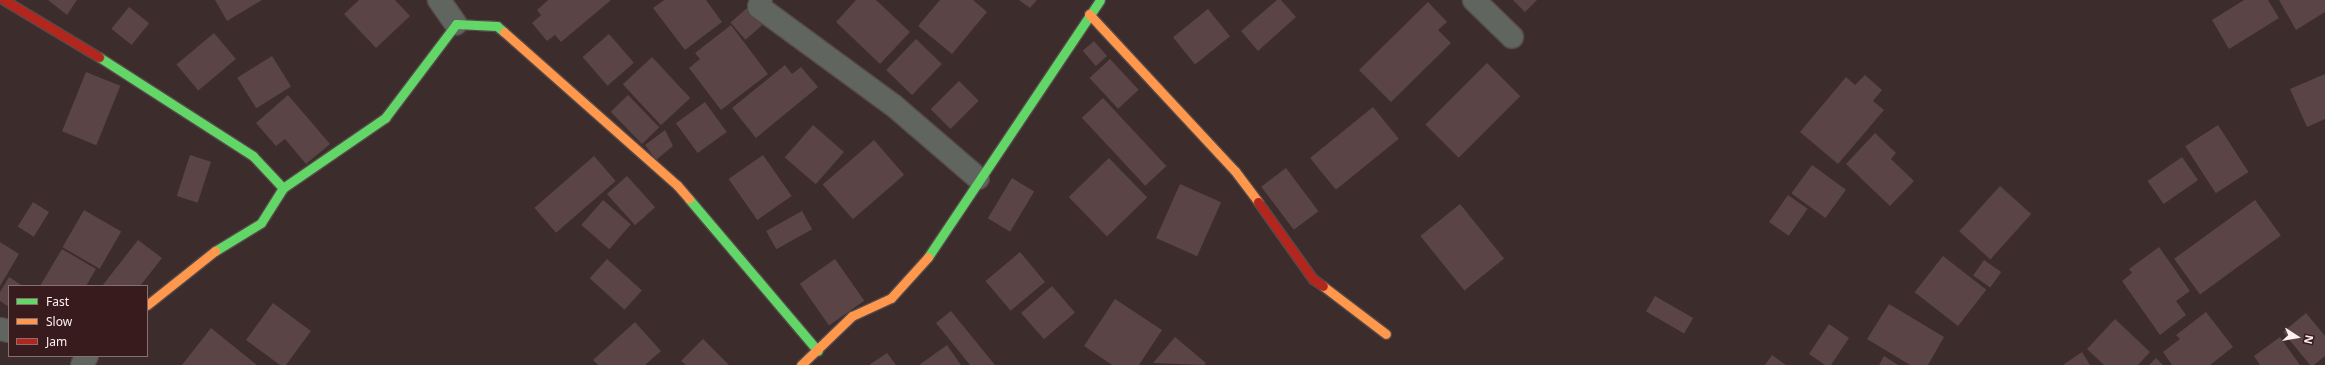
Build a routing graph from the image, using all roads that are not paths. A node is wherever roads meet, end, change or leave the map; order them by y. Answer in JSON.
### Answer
{"nodes":[{"id":1,"x":4,"y":0,"type":"edge"},
{"id":2,"x":439,"y":0,"type":"edge"},
{"id":3,"x":761,"y":0,"type":"edge"},
{"id":4,"x":1100,"y":0,"type":"edge"},
{"id":5,"x":1474,"y":0,"type":"edge"},
{"id":6,"x":1089,"y":14,"type":"junction"},
{"id":7,"x":456,"y":24,"type":"junction"},
{"id":8,"x":1512,"y":37,"type":"dead end"},
{"id":9,"x":978,"y":178,"type":"junction"},
{"id":10,"x":284,"y":188,"type":"junction"},
{"id":11,"x":148,"y":304,"type":"edge"},
{"id":12,"x":1386,"y":334,"type":"dead end"},
{"id":13,"x":818,"y":351,"type":"junction"},
{"id":14,"x":801,"y":365,"type":"edge"}],
"edges":[{"from":1,"to":10,"type":"street"},
{"from":2,"to":7,"type":"street"},
{"from":3,"to":9,"type":"street"},
{"from":4,"to":6,"type":"street"},
{"from":5,"to":8,"type":"street"},
{"from":6,"to":9,"type":"street"},
{"from":6,"to":12,"type":"street"},
{"from":7,"to":10,"type":"street"},
{"from":7,"to":13,"type":"street"},
{"from":9,"to":13,"type":"street"},
{"from":10,"to":11,"type":"street"},
{"from":13,"to":14,"type":"street"}]}
